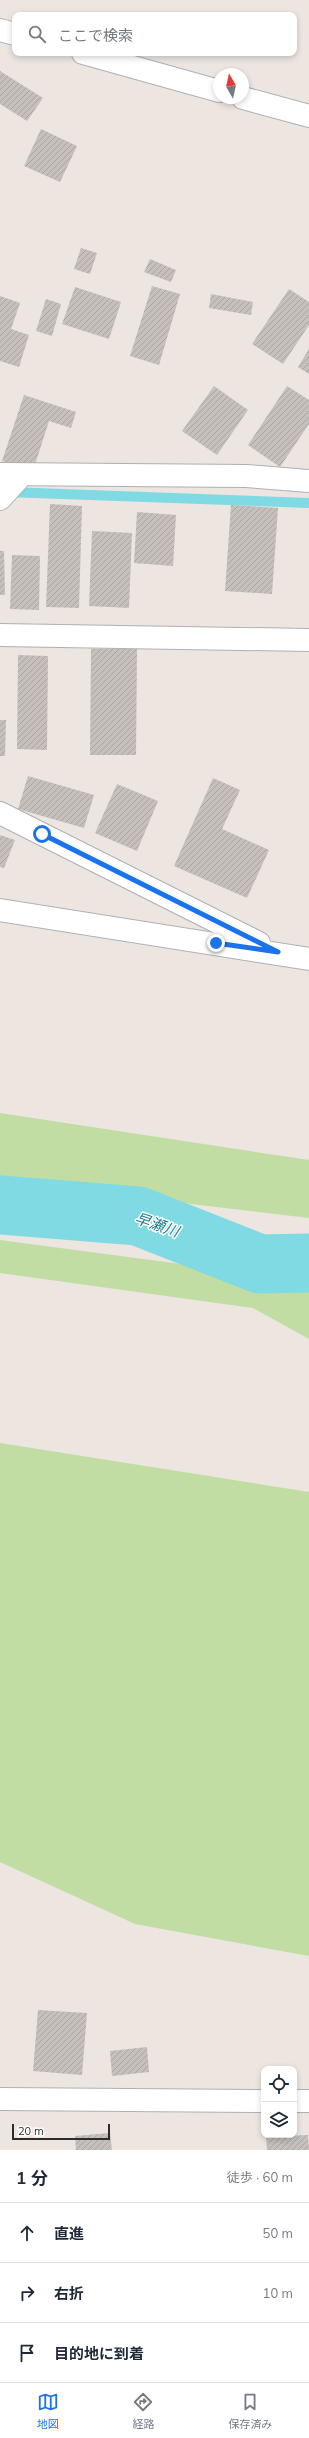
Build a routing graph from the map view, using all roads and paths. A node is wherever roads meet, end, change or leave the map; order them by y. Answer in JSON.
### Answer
{"nodes":[{"id":1,"x":0,"y":30,"type":"edge"},
{"id":2,"x":12,"y":33,"type":"edge"},
{"id":3,"x":94,"y":56,"type":"edge"},
{"id":4,"x":213,"y":89,"type":"edge"},
{"id":5,"x":249,"y":100,"type":"edge"},
{"id":6,"x":309,"y":116,"type":"edge"},
{"id":7,"x":0,"y":474,"type":"edge"},
{"id":8,"x":22,"y":475,"type":"junction"},
{"id":9,"x":309,"y":481,"type":"edge"},
{"id":10,"x":0,"y":499,"type":"edge"},
{"id":11,"x":0,"y":635,"type":"edge"},
{"id":12,"x":309,"y":640,"type":"edge"},
{"id":13,"x":0,"y":813,"type":"edge"},
{"id":14,"x":0,"y":910,"type":"edge"},
{"id":15,"x":278,"y":952,"type":"junction"},
{"id":16,"x":309,"y":959,"type":"edge"},
{"id":17,"x":0,"y":2099,"type":"edge"},
{"id":18,"x":261,"y":2101,"type":"edge"},
{"id":19,"x":297,"y":2101,"type":"edge"},
{"id":20,"x":309,"y":2101,"type":"edge"}],
"edges":[{"from":1,"to":2,"type":"street"},
{"from":3,"to":4,"type":"street"},
{"from":5,"to":6,"type":"street"},
{"from":7,"to":8,"type":"street"},
{"from":8,"to":9,"type":"street"},
{"from":8,"to":10,"type":"street"},
{"from":11,"to":12,"type":"street"},
{"from":13,"to":15,"type":"street"},
{"from":14,"to":15,"type":"street"},
{"from":15,"to":16,"type":"street"},
{"from":17,"to":18,"type":"street"},
{"from":19,"to":20,"type":"street"}]}
